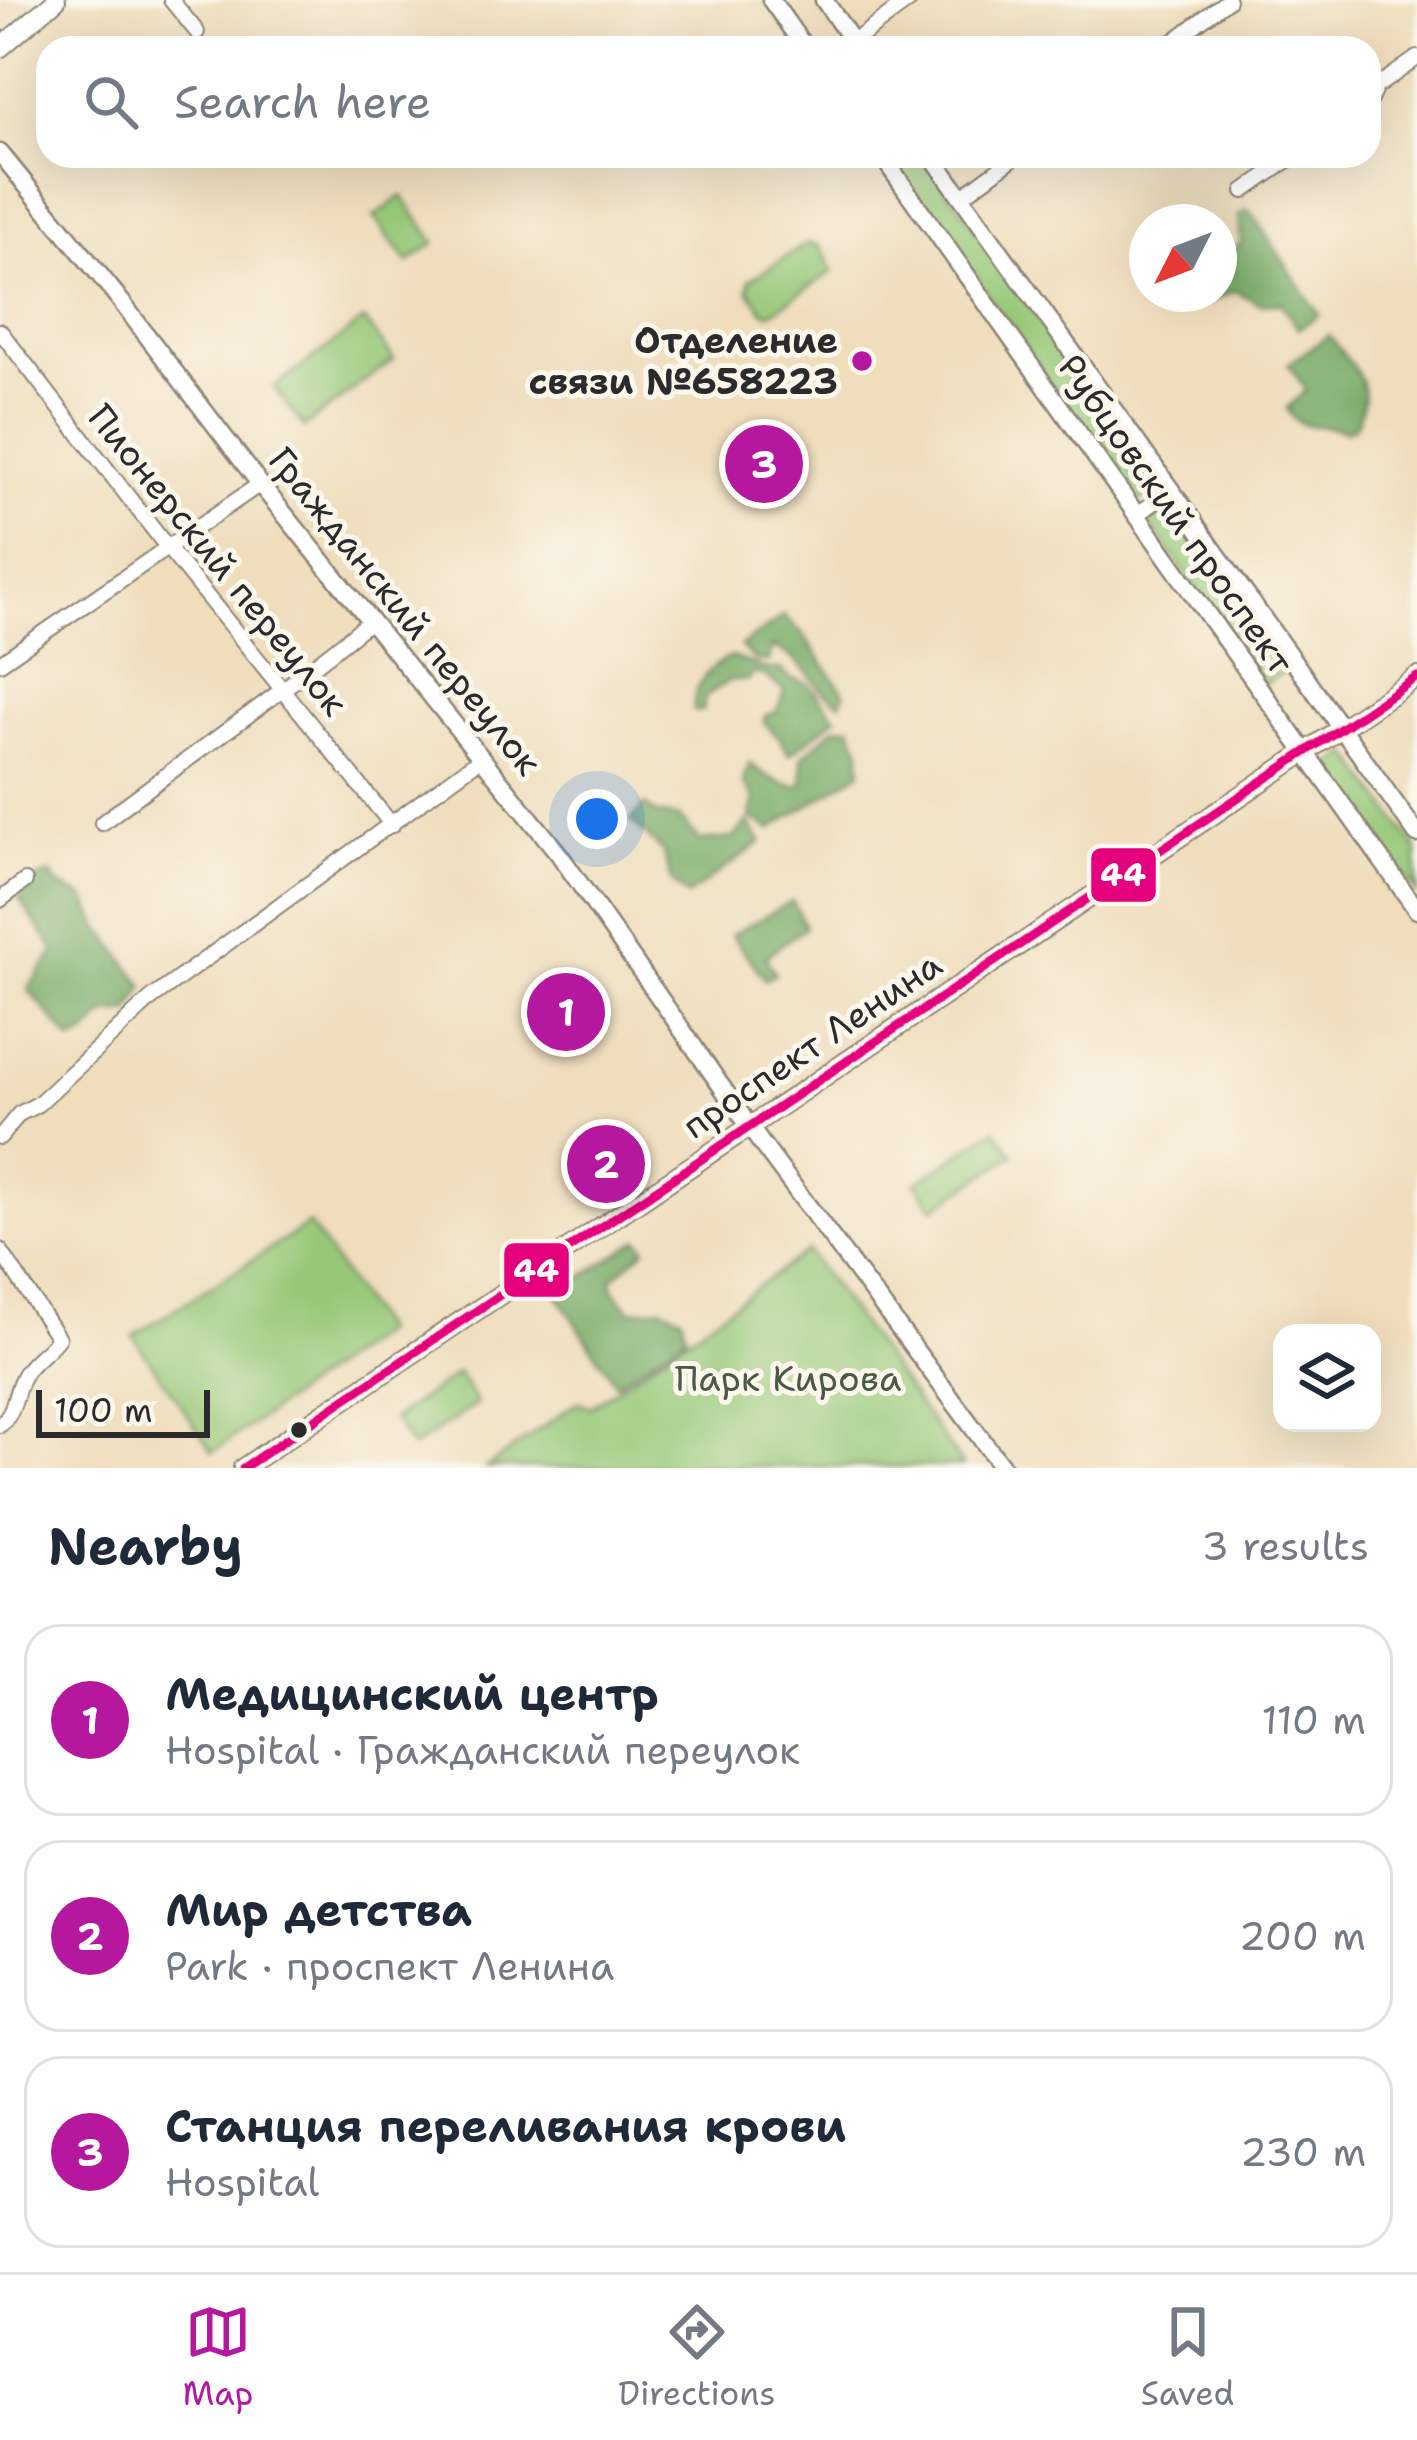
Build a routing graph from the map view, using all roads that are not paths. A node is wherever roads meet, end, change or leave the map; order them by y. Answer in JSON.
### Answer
{"nodes":[{"id":1,"x":56,"y":0,"type":"edge"},
{"id":2,"x":171,"y":0,"type":"edge"},
{"id":3,"x":771,"y":0,"type":"edge"},
{"id":4,"x":824,"y":0,"type":"edge"},
{"id":5,"x":910,"y":0,"type":"edge"},
{"id":6,"x":1228,"y":0,"type":"edge"},
{"id":7,"x":197,"y":32,"type":"dead end"},
{"id":8,"x":796,"y":36,"type":"edge"},
{"id":9,"x":846,"y":36,"type":"edge"},
{"id":10,"x":865,"y":36,"type":"edge"},
{"id":11,"x":1181,"y":36,"type":"edge"},
{"id":12,"x":0,"y":48,"type":"edge"},
{"id":13,"x":1417,"y":58,"type":"edge"},
{"id":14,"x":1381,"y":83,"type":"edge"},
{"id":15,"x":0,"y":153,"type":"edge"},
{"id":16,"x":891,"y":168,"type":"edge"},
{"id":17,"x":940,"y":168,"type":"edge"},
{"id":18,"x":1000,"y":168,"type":"edge"},
{"id":19,"x":1277,"y":168,"type":"edge"},
{"id":20,"x":1244,"y":191,"type":"dead end"},
{"id":21,"x":961,"y":197,"type":"junction"},
{"id":22,"x":0,"y":331,"type":"edge"},
{"id":23,"x":260,"y":484,"type":"junction"},
{"id":24,"x":1171,"y":490,"type":"junction"},
{"id":25,"x":1137,"y":515,"type":"junction"},
{"id":26,"x":166,"y":547,"type":"junction"},
{"id":27,"x":370,"y":622,"type":"junction"},
{"id":28,"x":0,"y":663,"type":"edge"},
{"id":29,"x":1417,"y":676,"type":"edge"},
{"id":30,"x":284,"y":692,"type":"junction"},
{"id":31,"x":1341,"y":727,"type":"junction"},
{"id":32,"x":1304,"y":752,"type":"junction"},
{"id":33,"x":480,"y":759,"type":"junction"},
{"id":34,"x":102,"y":824,"type":"dead end"},
{"id":35,"x":392,"y":825,"type":"junction"},
{"id":36,"x":1417,"y":834,"type":"edge"},
{"id":37,"x":25,"y":881,"type":"dead end"},
{"id":38,"x":0,"y":901,"type":"edge"},
{"id":39,"x":1417,"y":910,"type":"edge"},
{"id":40,"x":749,"y":1127,"type":"junction"},
{"id":41,"x":0,"y":1137,"type":"edge"},
{"id":42,"x":0,"y":1250,"type":"edge"},
{"id":43,"x":0,"y":1425,"type":"edge"},
{"id":44,"x":998,"y":1466,"type":"edge"},
{"id":45,"x":243,"y":1468,"type":"edge"}],
"edges":[{"from":1,"to":12,"type":"main road"},
{"from":2,"to":7,"type":"street"},
{"from":3,"to":8,"type":"street"},
{"from":4,"to":9,"type":"street"},
{"from":5,"to":10,"type":"street"},
{"from":6,"to":11,"type":"street"},
{"from":13,"to":14,"type":"street"},
{"from":15,"to":23,"type":"street","name":"Гражданский переулок"},
{"from":16,"to":25,"type":"street","name":"Рубцовский проспект"},
{"from":17,"to":21,"type":"street","name":"Рубцовский проспект"},
{"from":18,"to":21,"type":"street"},
{"from":19,"to":20,"type":"street"},
{"from":21,"to":24,"type":"street","name":"Рубцовский проспект"},
{"from":22,"to":26,"type":"street","name":"Пионерский переулок"},
{"from":23,"to":26,"type":"street"},
{"from":23,"to":27,"type":"street","name":"Гражданский переулок"},
{"from":24,"to":25,"type":"street"},
{"from":24,"to":31,"type":"street","name":"Рубцовский проспект"},
{"from":25,"to":32,"type":"street","name":"Рубцовский проспект"},
{"from":26,"to":28,"type":"street"},
{"from":26,"to":30,"type":"street","name":"Пионерский переулок"},
{"from":27,"to":30,"type":"street"},
{"from":27,"to":33,"type":"street","name":"Гражданский переулок"},
{"from":29,"to":31,"type":"main road","name":"проспект Ленина"},
{"from":30,"to":34,"type":"street"},
{"from":30,"to":35,"type":"street","name":"Пионерский переулок"},
{"from":31,"to":32,"type":"main road","name":"проспект Ленина"},
{"from":31,"to":36,"type":"street","name":"Рубцовский проспект"},
{"from":32,"to":39,"type":"street","name":"Рубцовский проспект"},
{"from":32,"to":40,"type":"main road","name":"проспект Ленина"},
{"from":33,"to":35,"type":"street"},
{"from":33,"to":40,"type":"street","name":"Гражданский переулок"},
{"from":35,"to":41,"type":"street"},
{"from":37,"to":38,"type":"street"},
{"from":40,"to":44,"type":"street","name":"Гражданский переулок"},
{"from":40,"to":45,"type":"main road","name":"проспект Ленина"},
{"from":42,"to":43,"type":"street"}]}
